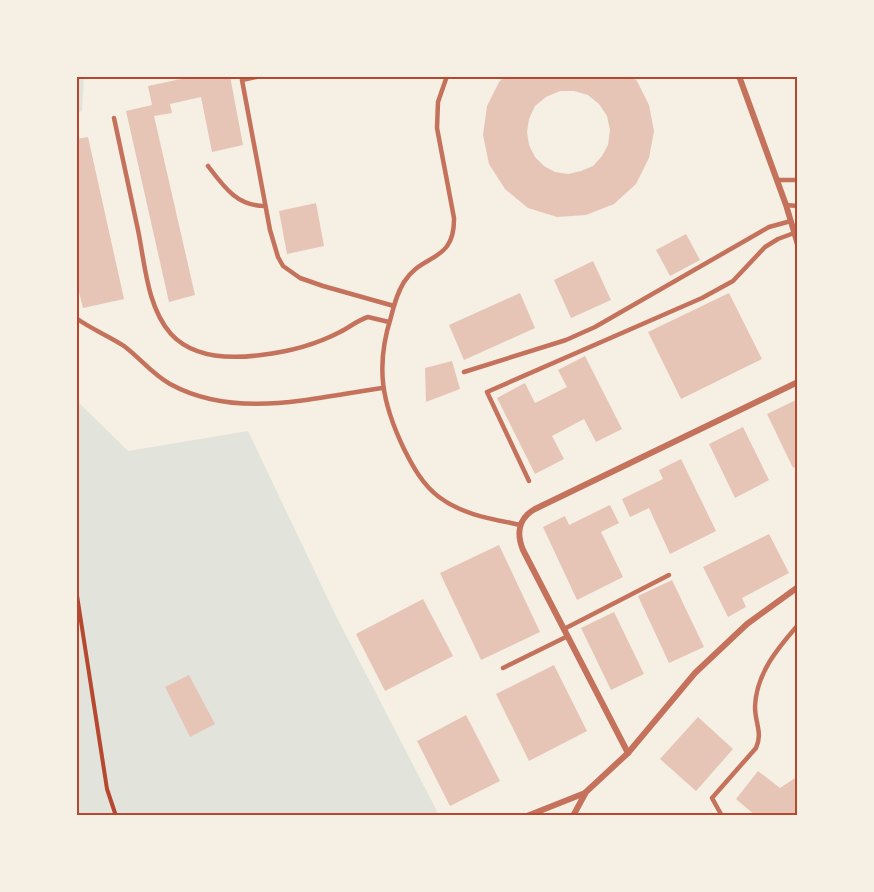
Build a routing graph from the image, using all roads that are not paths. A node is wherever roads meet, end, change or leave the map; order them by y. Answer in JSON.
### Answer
{"nodes":[{"id":1,"x":261,"y":76,"type":"edge"},
{"id":2,"x":447,"y":76,"type":"edge"},
{"id":3,"x":740,"y":76,"type":"edge"},
{"id":4,"x":114,"y":118,"type":"dead end"},
{"id":5,"x":208,"y":166,"type":"dead end"},
{"id":6,"x":778,"y":180,"type":"junction"},
{"id":7,"x":798,"y":180,"type":"edge"},
{"id":8,"x":786,"y":205,"type":"junction"},
{"id":9,"x":266,"y":206,"type":"junction"},
{"id":10,"x":798,"y":206,"type":"edge"},
{"id":11,"x":791,"y":221,"type":"junction"},
{"id":12,"x":794,"y":233,"type":"junction"},
{"id":13,"x":798,"y":245,"type":"edge"},
{"id":14,"x":394,"y":306,"type":"junction"},
{"id":15,"x":76,"y":318,"type":"edge"},
{"id":16,"x":389,"y":322,"type":"junction"},
{"id":17,"x":464,"y":372,"type":"dead end"},
{"id":18,"x":798,"y":382,"type":"edge"},
{"id":19,"x":382,"y":388,"type":"junction"},
{"id":20,"x":529,"y":481,"type":"dead end"},
{"id":21,"x":521,"y":525,"type":"junction"},
{"id":22,"x":669,"y":575,"type":"dead end"},
{"id":23,"x":798,"y":587,"type":"edge"},
{"id":24,"x":798,"y":625,"type":"edge"},
{"id":25,"x":564,"y":628,"type":"junction"},
{"id":26,"x":568,"y":636,"type":"junction"},
{"id":27,"x":503,"y":668,"type":"dead end"},
{"id":28,"x":628,"y":753,"type":"junction"},
{"id":29,"x":586,"y":792,"type":"junction"},
{"id":30,"x":527,"y":816,"type":"edge"},
{"id":31,"x":573,"y":816,"type":"edge"},
{"id":32,"x":722,"y":816,"type":"edge"}],
"edges":[{"from":1,"to":9,"type":"lane"},
{"from":2,"to":14,"type":"lane"},
{"from":3,"to":6,"type":"street"},
{"from":4,"to":16,"type":"lane"},
{"from":5,"to":9,"type":"lane"},
{"from":6,"to":7,"type":"lane"},
{"from":6,"to":8,"type":"street"},
{"from":8,"to":10,"type":"lane"},
{"from":8,"to":11,"type":"street"},
{"from":9,"to":14,"type":"lane"},
{"from":11,"to":12,"type":"street"},
{"from":11,"to":17,"type":"lane"},
{"from":12,"to":13,"type":"street"},
{"from":12,"to":20,"type":"lane"},
{"from":14,"to":16,"type":"lane"},
{"from":15,"to":19,"type":"lane"},
{"from":16,"to":19,"type":"lane"},
{"from":18,"to":21,"type":"street"},
{"from":19,"to":21,"type":"lane"},
{"from":21,"to":25,"type":"street"},
{"from":22,"to":25,"type":"lane"},
{"from":23,"to":28,"type":"street"},
{"from":24,"to":32,"type":"lane"},
{"from":25,"to":26,"type":"street"},
{"from":26,"to":27,"type":"lane"},
{"from":26,"to":28,"type":"street"},
{"from":28,"to":29,"type":"street"},
{"from":29,"to":30,"type":"street"},
{"from":29,"to":31,"type":"street"}]}
